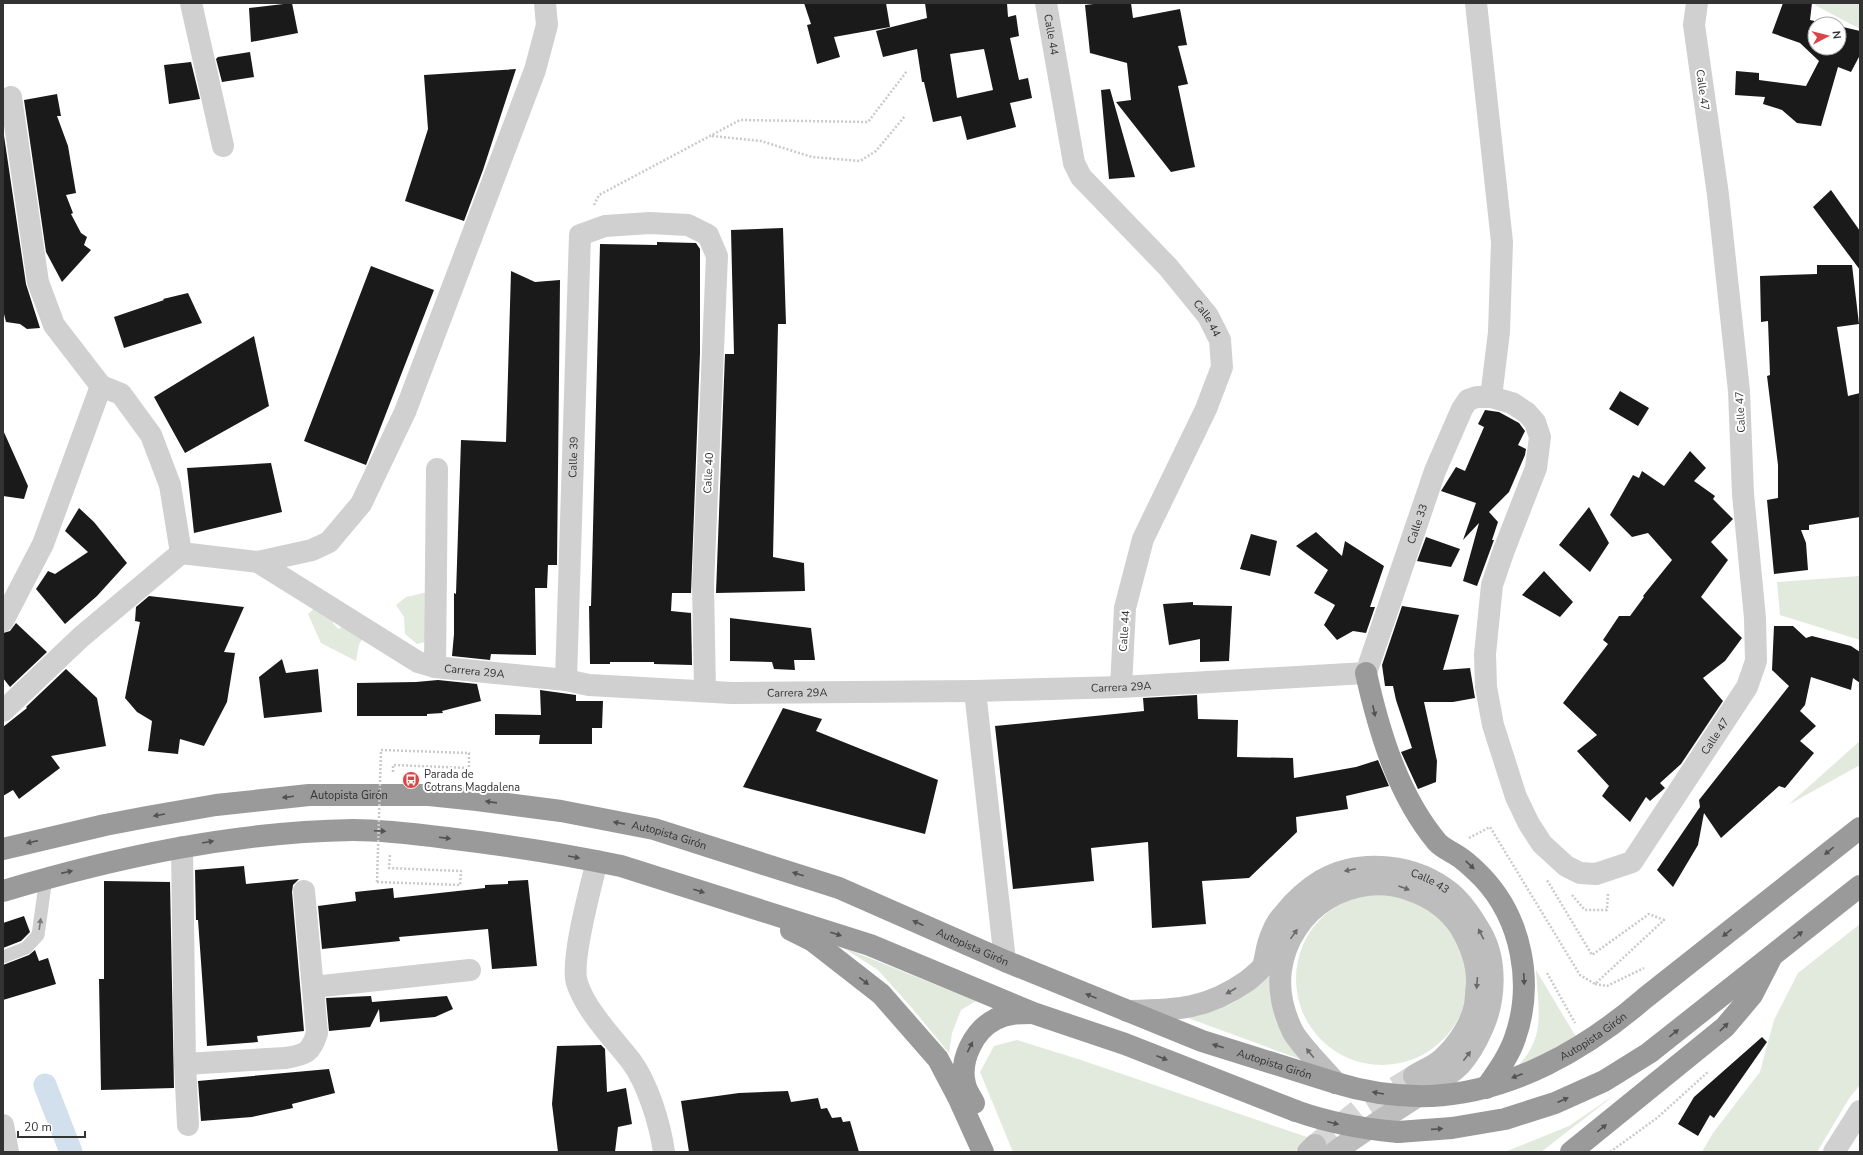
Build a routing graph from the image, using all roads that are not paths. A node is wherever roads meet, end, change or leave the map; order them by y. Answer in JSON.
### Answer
{"nodes":[{"id":1,"x":190,"y":3,"type":"edge"},
{"id":2,"x":545,"y":3,"type":"edge"},
{"id":3,"x":1046,"y":3,"type":"edge"},
{"id":4,"x":1476,"y":3,"type":"edge"},
{"id":5,"x":1697,"y":3,"type":"edge"},
{"id":6,"x":11,"y":97,"type":"dead end"},
{"id":7,"x":222,"y":146,"type":"dead end"},
{"id":8,"x":717,"y":256,"type":"joint"},
{"id":9,"x":101,"y":386,"type":"junction"},
{"id":10,"x":1491,"y":397,"type":"junction"},
{"id":11,"x":437,"y":469,"type":"dead end"},
{"id":12,"x":181,"y":553,"type":"junction"},
{"id":13,"x":258,"y":562,"type":"junction"},
{"id":14,"x":3,"y":621,"type":"edge"},
{"id":15,"x":436,"y":667,"type":"junction"},
{"id":16,"x":1366,"y":673,"type":"junction"},
{"id":17,"x":566,"y":680,"type":"junction"},
{"id":18,"x":1121,"y":687,"type":"junction"},
{"id":19,"x":705,"y":691,"type":"junction"},
{"id":20,"x":975,"y":691,"type":"junction"},
{"id":21,"x":3,"y":711,"type":"edge"},
{"id":22,"x":1860,"y":828,"type":"edge"},
{"id":23,"x":182,"y":847,"type":"junction"},
{"id":24,"x":3,"y":849,"type":"edge"},
{"id":25,"x":597,"y":861,"type":"junction"},
{"id":26,"x":46,"y":878,"type":"junction"},
{"id":27,"x":1860,"y":886,"type":"edge"},
{"id":28,"x":3,"y":891,"type":"edge"},
{"id":29,"x":304,"y":891,"type":"dead end"},
{"id":30,"x":736,"y":903,"type":"junction"},
{"id":31,"x":1772,"y":955,"type":"junction"},
{"id":32,"x":3,"y":957,"type":"edge"},
{"id":33,"x":1005,"y":961,"type":"junction"},
{"id":34,"x":470,"y":970,"type":"dead end"},
{"id":35,"x":313,"y":987,"type":"junction"},
{"id":36,"x":1127,"y":1010,"type":"junction"},
{"id":37,"x":1033,"y":1013,"type":"junction"},
{"id":38,"x":185,"y":1064,"type":"junction"},
{"id":39,"x":1414,"y":1076,"type":"tunnel mouth"},
{"id":40,"x":1336,"y":1083,"type":"junction"},
{"id":41,"x":1486,"y":1088,"type":"junction"},
{"id":42,"x":1855,"y":1118,"type":"edge"},
{"id":43,"x":3,"y":1125,"type":"edge"},
{"id":44,"x":188,"y":1125,"type":"dead end"},
{"id":45,"x":1320,"y":1150,"type":"edge"},
{"id":46,"x":8,"y":1152,"type":"edge"},
{"id":47,"x":664,"y":1152,"type":"edge"},
{"id":48,"x":983,"y":1152,"type":"edge"},
{"id":49,"x":996,"y":1152,"type":"edge"},
{"id":50,"x":1571,"y":1152,"type":"edge"},
{"id":51,"x":1834,"y":1152,"type":"edge"},
{"id":52,"x":1850,"y":1152,"type":"edge"}],
"edges":[{"from":1,"to":7,"type":"street"},
{"from":2,"to":13,"type":"street"},
{"from":3,"to":18,"type":"street","name":"Calle 44"},
{"from":4,"to":10,"type":"street"},
{"from":5,"to":10,"type":"street","name":"Calle 47"},
{"from":6,"to":9,"type":"street"},
{"from":8,"to":17,"type":"street","name":"Calle 39"},
{"from":8,"to":19,"type":"street","name":"Calle 40"},
{"from":9,"to":12,"type":"street"},
{"from":9,"to":14,"type":"street"},
{"from":10,"to":16,"type":"street","name":"Calle 33"},
{"from":11,"to":15,"type":"street"},
{"from":12,"to":13,"type":"street"},
{"from":12,"to":21,"type":"street"},
{"from":13,"to":15,"type":"street","name":"Carrera 29A"},
{"from":15,"to":17,"type":"street","name":"Carrera 29A"},
{"from":16,"to":18,"type":"street","name":"Carrera 29A"},
{"from":16,"to":41,"type":"highway","one_way":true},
{"from":17,"to":19,"type":"street","name":"Carrera 29A"},
{"from":18,"to":20,"type":"street","name":"Carrera 29A"},
{"from":19,"to":20,"type":"street","name":"Carrera 29A"},
{"from":20,"to":33,"type":"street"},
{"from":22,"to":41,"type":"highway","name":"Autopista Girón","one_way":true},
{"from":23,"to":25,"type":"highway","one_way":true},
{"from":26,"to":23,"type":"highway","one_way":true},
{"from":23,"to":38,"type":"street"},
{"from":33,"to":24,"type":"highway","name":"Autopista Girón","one_way":true},
{"from":25,"to":30,"type":"highway","one_way":true},
{"from":25,"to":47,"type":"street"},
{"from":26,"to":28,"type":"highway"},
{"from":32,"to":26,"type":"lane","one_way":true},
{"from":31,"to":27,"type":"highway","one_way":true},
{"from":29,"to":35,"type":"street"},
{"from":30,"to":37,"type":"highway","one_way":true},
{"from":30,"to":48,"type":"highway","one_way":true},
{"from":37,"to":31,"type":"highway","one_way":true,"bridge":true},
{"from":50,"to":31,"type":"highway","one_way":true},
{"from":36,"to":33,"type":"highway","name":"Autopista Girón","one_way":true},
{"from":34,"to":35,"type":"street"},
{"from":35,"to":38,"type":"street"},
{"from":40,"to":36,"type":"highway","name":"Autopista Girón","one_way":true},
{"from":45,"to":36,"type":"street","name":"Calle 43","one_way":true},
{"from":49,"to":37,"type":"highway","one_way":true},
{"from":38,"to":44,"type":"street"},
{"from":40,"to":39,"type":"street","name":"Calle 43","one_way":true},
{"from":41,"to":40,"type":"highway","name":"Autopista Girón","one_way":true,"bridge":true},
{"from":42,"to":51,"type":"street"},
{"from":42,"to":52,"type":"street"},
{"from":43,"to":46,"type":"street"}]}
